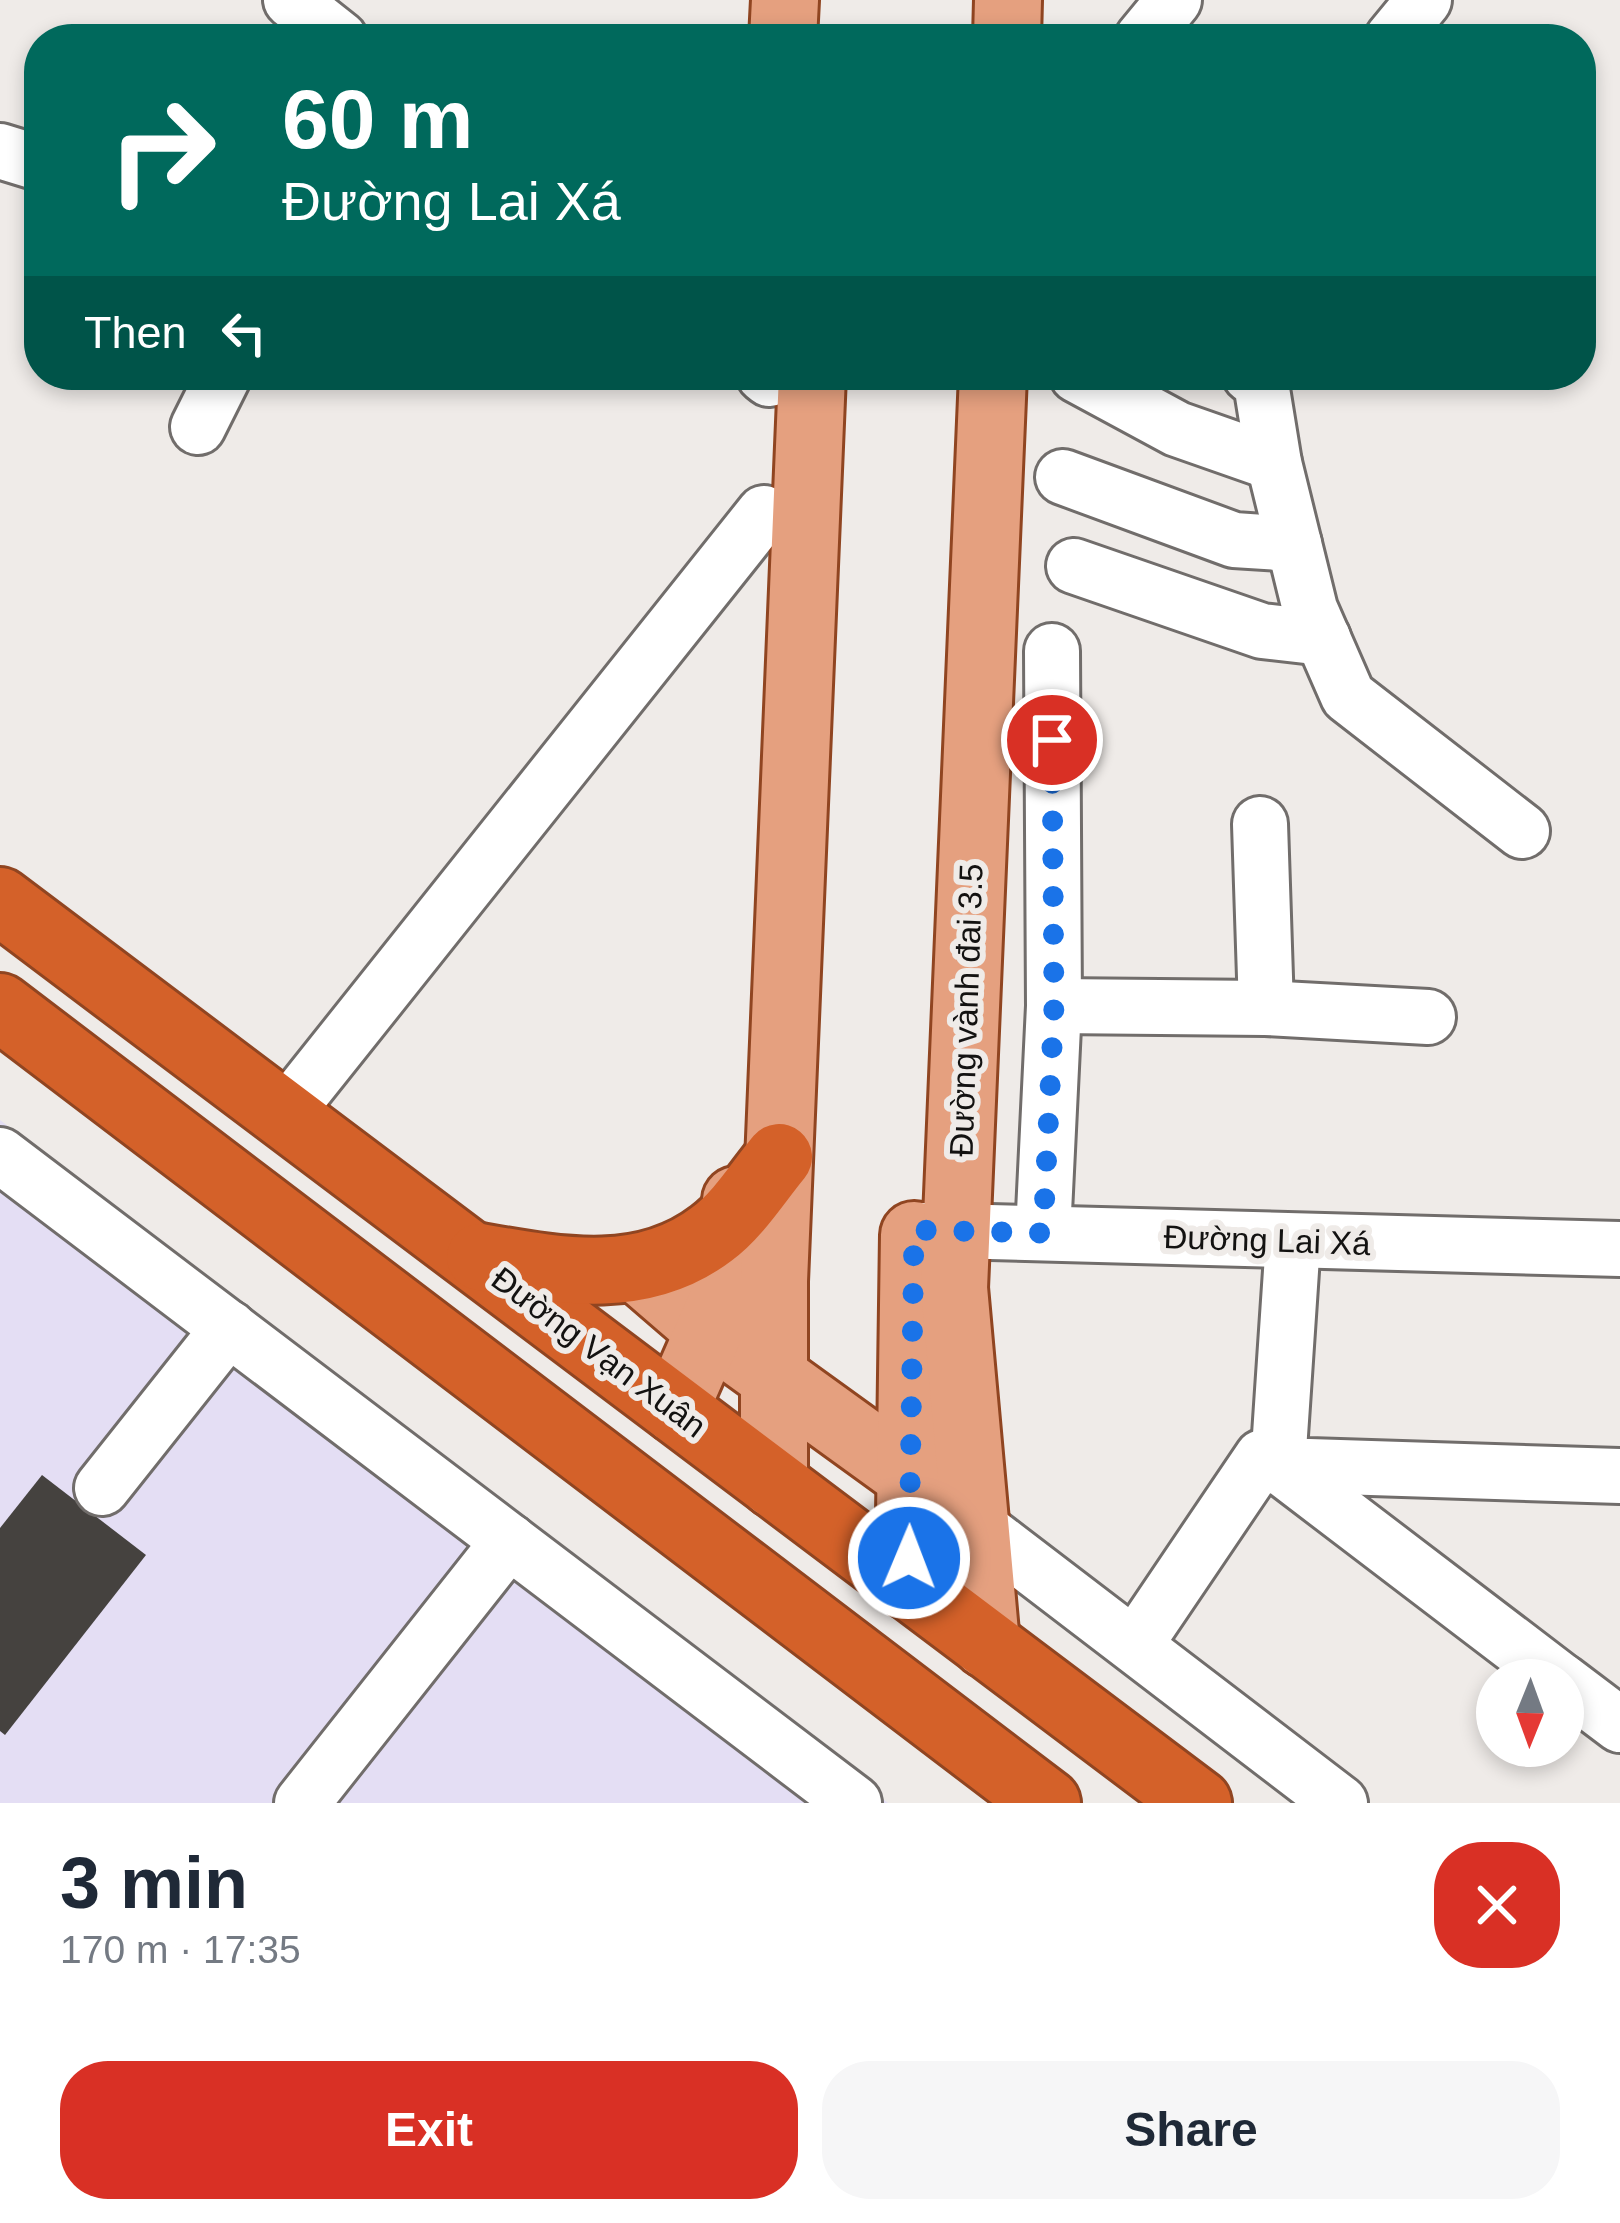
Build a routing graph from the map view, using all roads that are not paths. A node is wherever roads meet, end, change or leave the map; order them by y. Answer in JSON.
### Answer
{"nodes":[{"id":1,"x":291,"y":0,"type":"edge"},
{"id":2,"x":1174,"y":0,"type":"edge"},
{"id":3,"x":1424,"y":0,"type":"edge"},
{"id":4,"x":321,"y":24,"type":"edge"},
{"id":5,"x":1154,"y":24,"type":"edge"},
{"id":6,"x":1404,"y":24,"type":"edge"},
{"id":7,"x":216,"y":390,"type":"edge"},
{"id":8,"x":777,"y":390,"type":"edge"},
{"id":9,"x":779,"y":390,"type":"edge"},
{"id":10,"x":949,"y":390,"type":"edge"},
{"id":11,"x":992,"y":390,"type":"edge"},
{"id":12,"x":1105,"y":390,"type":"edge"},
{"id":13,"x":1262,"y":390,"type":"edge"},
{"id":14,"x":198,"y":427,"type":"dead end"},
{"id":15,"x":1274,"y":463,"type":"junction"},
{"id":16,"x":1063,"y":477,"type":"dead end"},
{"id":17,"x":764,"y":513,"type":"junction"},
{"id":18,"x":1294,"y":544,"type":"junction"},
{"id":19,"x":1074,"y":566,"type":"dead end"},
{"id":20,"x":1323,"y":638,"type":"junction"},
{"id":21,"x":1052,"y":651,"type":"dead end"},
{"id":22,"x":1260,"y":824,"type":"dead end"},
{"id":23,"x":1522,"y":831,"type":"dead end"},
{"id":24,"x":0,"y":901,"type":"edge"},
{"id":25,"x":0,"y":1006,"type":"edge"},
{"id":26,"x":1054,"y":1006,"type":"junction"},
{"id":27,"x":1266,"y":1008,"type":"junction"},
{"id":28,"x":1428,"y":1017,"type":"dead end"},
{"id":29,"x":285,"y":1114,"type":"junction"},
{"id":30,"x":0,"y":1154,"type":"edge"},
{"id":31,"x":779,"y":1157,"type":"junction"},
{"id":32,"x":735,"y":1209,"type":"junction"},
{"id":33,"x":936,"y":1230,"type":"junction"},
{"id":34,"x":1043,"y":1233,"type":"junction"},
{"id":35,"x":1292,"y":1241,"type":"junction"},
{"id":36,"x":1620,"y":1249,"type":"edge"},
{"id":37,"x":471,"y":1256,"type":"junction"},
{"id":38,"x":638,"y":1268,"type":"junction"},
{"id":39,"x":229,"y":1328,"type":"junction"},
{"id":40,"x":710,"y":1331,"type":"junction"},
{"id":41,"x":774,"y":1377,"type":"junction"},
{"id":42,"x":675,"y":1409,"type":"junction"},
{"id":43,"x":1278,"y":1465,"type":"junction"},
{"id":44,"x":910,"y":1474,"type":"junction"},
{"id":45,"x":1620,"y":1476,"type":"edge"},
{"id":46,"x":774,"y":1484,"type":"junction"},
{"id":47,"x":102,"y":1488,"type":"dead end"},
{"id":48,"x":975,"y":1524,"type":"junction"},
{"id":49,"x":508,"y":1541,"type":"junction"},
{"id":50,"x":909,"y":1586,"type":"junction"},
{"id":51,"x":986,"y":1644,"type":"junction"},
{"id":52,"x":1135,"y":1645,"type":"junction"},
{"id":53,"x":1533,"y":1659,"type":"edge"},
{"id":54,"x":1584,"y":1698,"type":"edge"},
{"id":55,"x":1620,"y":1725,"type":"edge"},
{"id":56,"x":302,"y":1803,"type":"edge"},
{"id":57,"x":854,"y":1803,"type":"edge"},
{"id":58,"x":1047,"y":1803,"type":"edge"},
{"id":59,"x":1198,"y":1803,"type":"edge"},
{"id":60,"x":1340,"y":1803,"type":"edge"}],
"edges":[{"from":1,"to":4,"type":"street"},
{"from":2,"to":5,"type":"street"},
{"from":3,"to":6,"type":"street"},
{"from":7,"to":14,"type":"street"},
{"from":8,"to":17,"type":"main road"},
{"from":9,"to":31,"type":"main road"},
{"from":10,"to":33,"type":"main road","name":"Đường vành đai 3.5"},
{"from":11,"to":33,"type":"main road","name":"Đường vành đai 3.5"},
{"from":12,"to":15,"type":"street"},
{"from":13,"to":15,"type":"street"},
{"from":15,"to":18,"type":"street"},
{"from":16,"to":18,"type":"street"},
{"from":17,"to":29,"type":"street"},
{"from":17,"to":32,"type":"main road"},
{"from":18,"to":20,"type":"street"},
{"from":19,"to":20,"type":"street"},
{"from":20,"to":23,"type":"street"},
{"from":21,"to":26,"type":"street"},
{"from":22,"to":27,"type":"street"},
{"from":24,"to":29,"type":"highway","name":"Đường Vạn Xuân"},
{"from":25,"to":58,"type":"highway"},
{"from":26,"to":27,"type":"street"},
{"from":26,"to":34,"type":"street"},
{"from":27,"to":28,"type":"street"},
{"from":29,"to":37,"type":"highway","name":"Đường Vạn Xuân"},
{"from":30,"to":39,"type":"street"},
{"from":31,"to":32,"type":"highway"},
{"from":31,"to":41,"type":"main road"},
{"from":32,"to":38,"type":"highway"},
{"from":32,"to":40,"type":"main road"},
{"from":33,"to":34,"type":"street","name":"Đường Lai Xá"},
{"from":33,"to":44,"type":"main road","name":"Đường vành đai 3.5"},
{"from":33,"to":48,"type":"main road","name":"Đường vành đai 3.5"},
{"from":34,"to":35,"type":"street","name":"Đường Lai Xá"},
{"from":35,"to":36,"type":"street","name":"Đường Lai Xá"},
{"from":35,"to":43,"type":"street"},
{"from":37,"to":38,"type":"highway"},
{"from":37,"to":42,"type":"highway","name":"Đường Vạn Xuân"},
{"from":38,"to":40,"type":"main road"},
{"from":39,"to":47,"type":"street"},
{"from":39,"to":49,"type":"street"},
{"from":40,"to":41,"type":"main road"},
{"from":40,"to":42,"type":"main road"},
{"from":41,"to":44,"type":"main road"},
{"from":41,"to":46,"type":"main road"},
{"from":42,"to":46,"type":"highway","name":"Đường Vạn Xuân"},
{"from":43,"to":45,"type":"street"},
{"from":43,"to":52,"type":"street"},
{"from":43,"to":53,"type":"street"},
{"from":44,"to":48,"type":"main road"},
{"from":44,"to":50,"type":"main road","name":"Đường vành đai 3.5"},
{"from":46,"to":50,"type":"highway","name":"Đường Vạn Xuân"},
{"from":48,"to":51,"type":"main road","name":"Đường vành đai 3.5"},
{"from":48,"to":52,"type":"street"},
{"from":49,"to":56,"type":"street"},
{"from":49,"to":57,"type":"street"},
{"from":50,"to":51,"type":"highway","name":"Đường Vạn Xuân"},
{"from":51,"to":59,"type":"highway","name":"Đường Vạn Xuân"},
{"from":52,"to":60,"type":"street"},
{"from":54,"to":55,"type":"street"}]}
